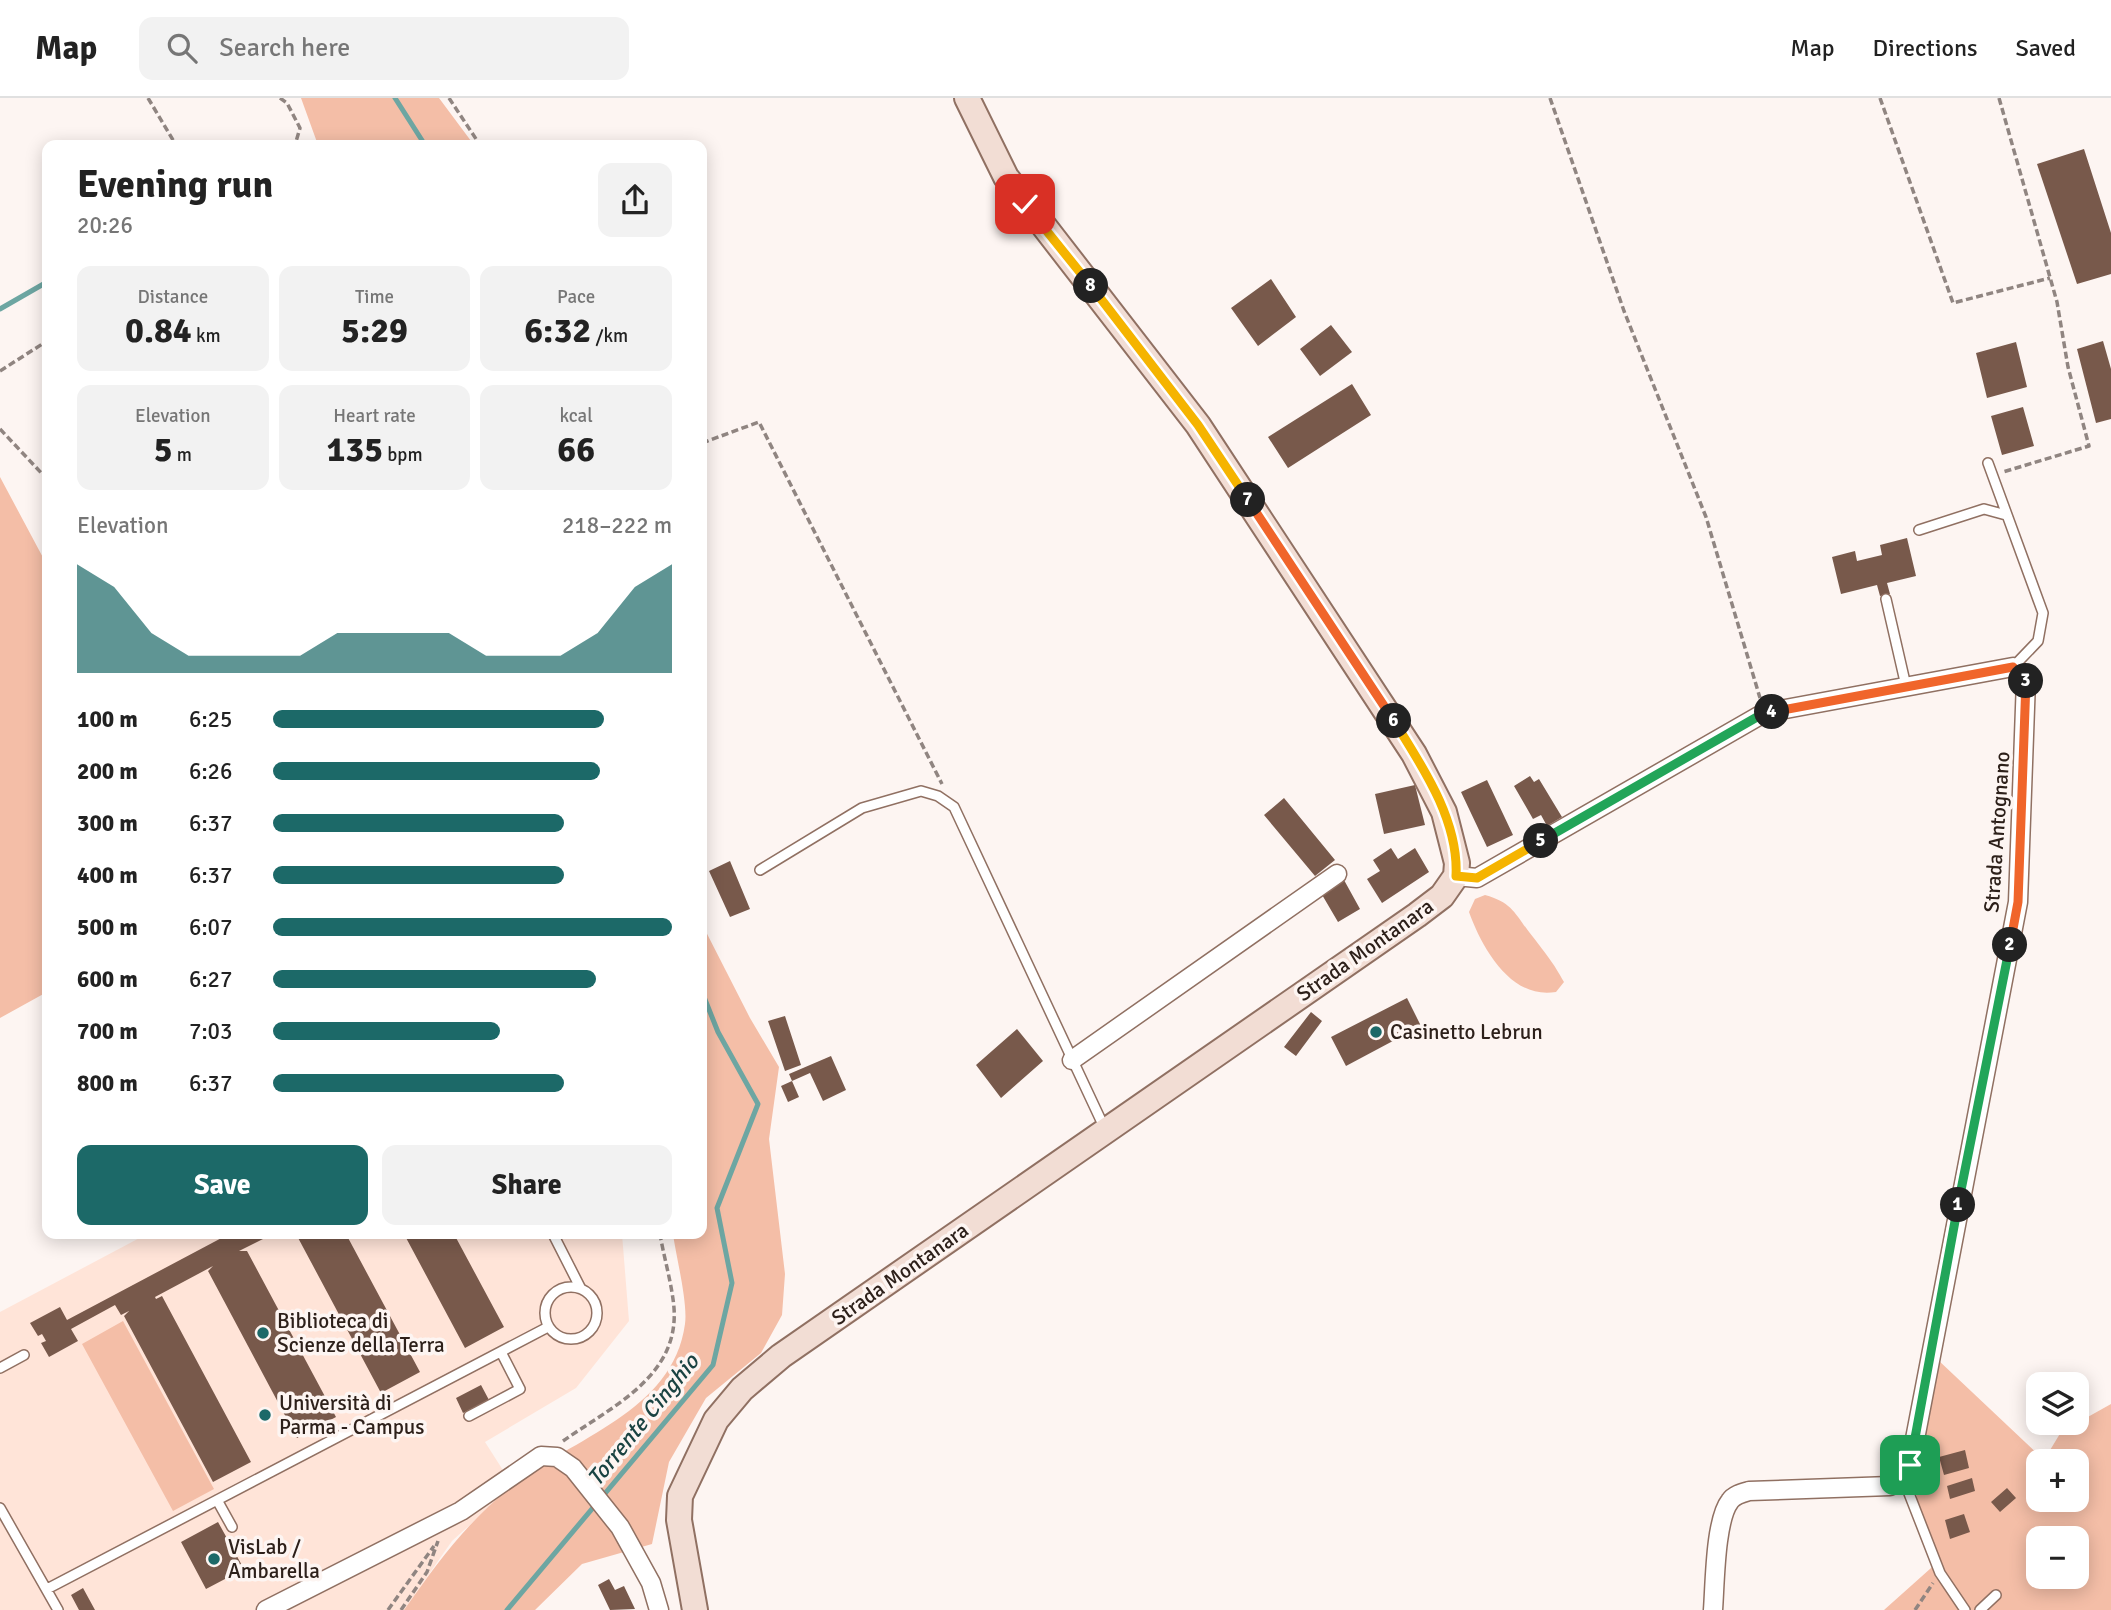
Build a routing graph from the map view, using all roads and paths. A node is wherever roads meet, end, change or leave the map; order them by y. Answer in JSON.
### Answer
{"nodes":[{"id":1,"x":148,"y":98,"type":"edge"},
{"id":2,"x":280,"y":98,"type":"edge"},
{"id":3,"x":449,"y":98,"type":"edge"},
{"id":4,"x":967,"y":98,"type":"edge"},
{"id":5,"x":1550,"y":98,"type":"edge"},
{"id":6,"x":1880,"y":98,"type":"edge"},
{"id":7,"x":1998,"y":98,"type":"edge"},
{"id":8,"x":173,"y":140,"type":"edge"},
{"id":9,"x":296,"y":140,"type":"edge"},
{"id":10,"x":477,"y":140,"type":"edge"},
{"id":11,"x":2050,"y":278,"type":"junction"},
{"id":12,"x":42,"y":344,"type":"edge"},
{"id":13,"x":0,"y":371,"type":"edge"},
{"id":14,"x":0,"y":429,"type":"edge"},
{"id":15,"x":707,"y":441,"type":"edge"},
{"id":16,"x":1987,"y":463,"type":"dead end"},
{"id":17,"x":42,"y":473,"type":"edge"},
{"id":18,"x":1992,"y":476,"type":"junction"},
{"id":19,"x":2006,"y":515,"type":"junction"},
{"id":20,"x":1919,"y":530,"type":"dead end"},
{"id":21,"x":1886,"y":599,"type":"dead end"},
{"id":22,"x":2013,"y":667,"type":"junction"},
{"id":23,"x":1906,"y":686,"type":"junction"},
{"id":24,"x":1764,"y":713,"type":"junction"},
{"id":25,"x":954,"y":807,"type":"junction"},
{"id":26,"x":760,"y":870,"type":"dead end"},
{"id":27,"x":1338,"y":874,"type":"dead end"},
{"id":28,"x":1456,"y":876,"type":"junction"},
{"id":29,"x":1072,"y":1060,"type":"junction"},
{"id":30,"x":1106,"y":1130,"type":"junction"},
{"id":31,"x":556,"y":1239,"type":"edge"},
{"id":32,"x":661,"y":1239,"type":"edge"},
{"id":33,"x":581,"y":1289,"type":"junction"},
{"id":34,"x":548,"y":1327,"type":"junction"},
{"id":35,"x":501,"y":1352,"type":"junction"},
{"id":36,"x":24,"y":1355,"type":"dead end"},
{"id":37,"x":0,"y":1368,"type":"edge"},
{"id":38,"x":469,"y":1416,"type":"dead end"},
{"id":39,"x":541,"y":1456,"type":"junction"},
{"id":40,"x":1903,"y":1478,"type":"junction"},
{"id":41,"x":217,"y":1500,"type":"junction"},
{"id":42,"x":0,"y":1508,"type":"edge"},
{"id":43,"x":232,"y":1527,"type":"dead end"},
{"id":44,"x":1940,"y":1573,"type":"junction"},
{"id":45,"x":47,"y":1589,"type":"junction"},
{"id":46,"x":1996,"y":1595,"type":"dead end"},
{"id":47,"x":58,"y":1610,"type":"edge"},
{"id":48,"x":266,"y":1610,"type":"edge"},
{"id":49,"x":388,"y":1610,"type":"edge"},
{"id":50,"x":401,"y":1610,"type":"edge"},
{"id":51,"x":659,"y":1610,"type":"edge"},
{"id":52,"x":695,"y":1610,"type":"edge"},
{"id":53,"x":1713,"y":1610,"type":"edge"},
{"id":54,"x":1915,"y":1610,"type":"edge"},
{"id":55,"x":1965,"y":1610,"type":"edge"},
{"id":56,"x":1980,"y":1610,"type":"edge"}],
"edges":[{"from":1,"to":8,"type":"path"},
{"from":2,"to":9,"type":"path"},
{"from":3,"to":10,"type":"path"},
{"from":4,"to":28,"type":"main road"},
{"from":5,"to":24,"type":"path"},
{"from":6,"to":11,"type":"path"},
{"from":7,"to":11,"type":"path"},
{"from":11,"to":18,"type":"path"},
{"from":12,"to":13,"type":"path"},
{"from":14,"to":17,"type":"path"},
{"from":15,"to":25,"type":"path"},
{"from":16,"to":18,"type":"lane"},
{"from":18,"to":19,"type":"lane"},
{"from":19,"to":20,"type":"lane"},
{"from":19,"to":22,"type":"lane"},
{"from":21,"to":23,"type":"lane"},
{"from":22,"to":23,"type":"street"},
{"from":22,"to":40,"type":"street","name":"Strada Antognano"},
{"from":23,"to":24,"type":"street"},
{"from":24,"to":28,"type":"street"},
{"from":25,"to":26,"type":"lane"},
{"from":25,"to":29,"type":"lane"},
{"from":27,"to":29,"type":"street"},
{"from":28,"to":30,"type":"main road","name":"Strada Montanara"},
{"from":29,"to":30,"type":"lane"},
{"from":30,"to":52,"type":"main road","name":"Strada Montanara"},
{"from":31,"to":33,"type":"lane"},
{"from":32,"to":39,"type":"path"},
{"from":33,"to":34,"type":"lane"},
{"from":33,"to":34,"type":"lane"},
{"from":34,"to":35,"type":"lane"},
{"from":35,"to":38,"type":"lane"},
{"from":35,"to":41,"type":"lane"},
{"from":36,"to":37,"type":"lane"},
{"from":39,"to":48,"type":"street"},
{"from":39,"to":51,"type":"street"},
{"from":40,"to":44,"type":"lane"},
{"from":40,"to":53,"type":"street"},
{"from":41,"to":43,"type":"lane"},
{"from":41,"to":45,"type":"lane"},
{"from":42,"to":45,"type":"lane"},
{"from":44,"to":54,"type":"path"},
{"from":44,"to":55,"type":"lane"},
{"from":45,"to":47,"type":"lane"},
{"from":46,"to":56,"type":"lane"},
{"from":49,"to":50,"type":"path"}]}
